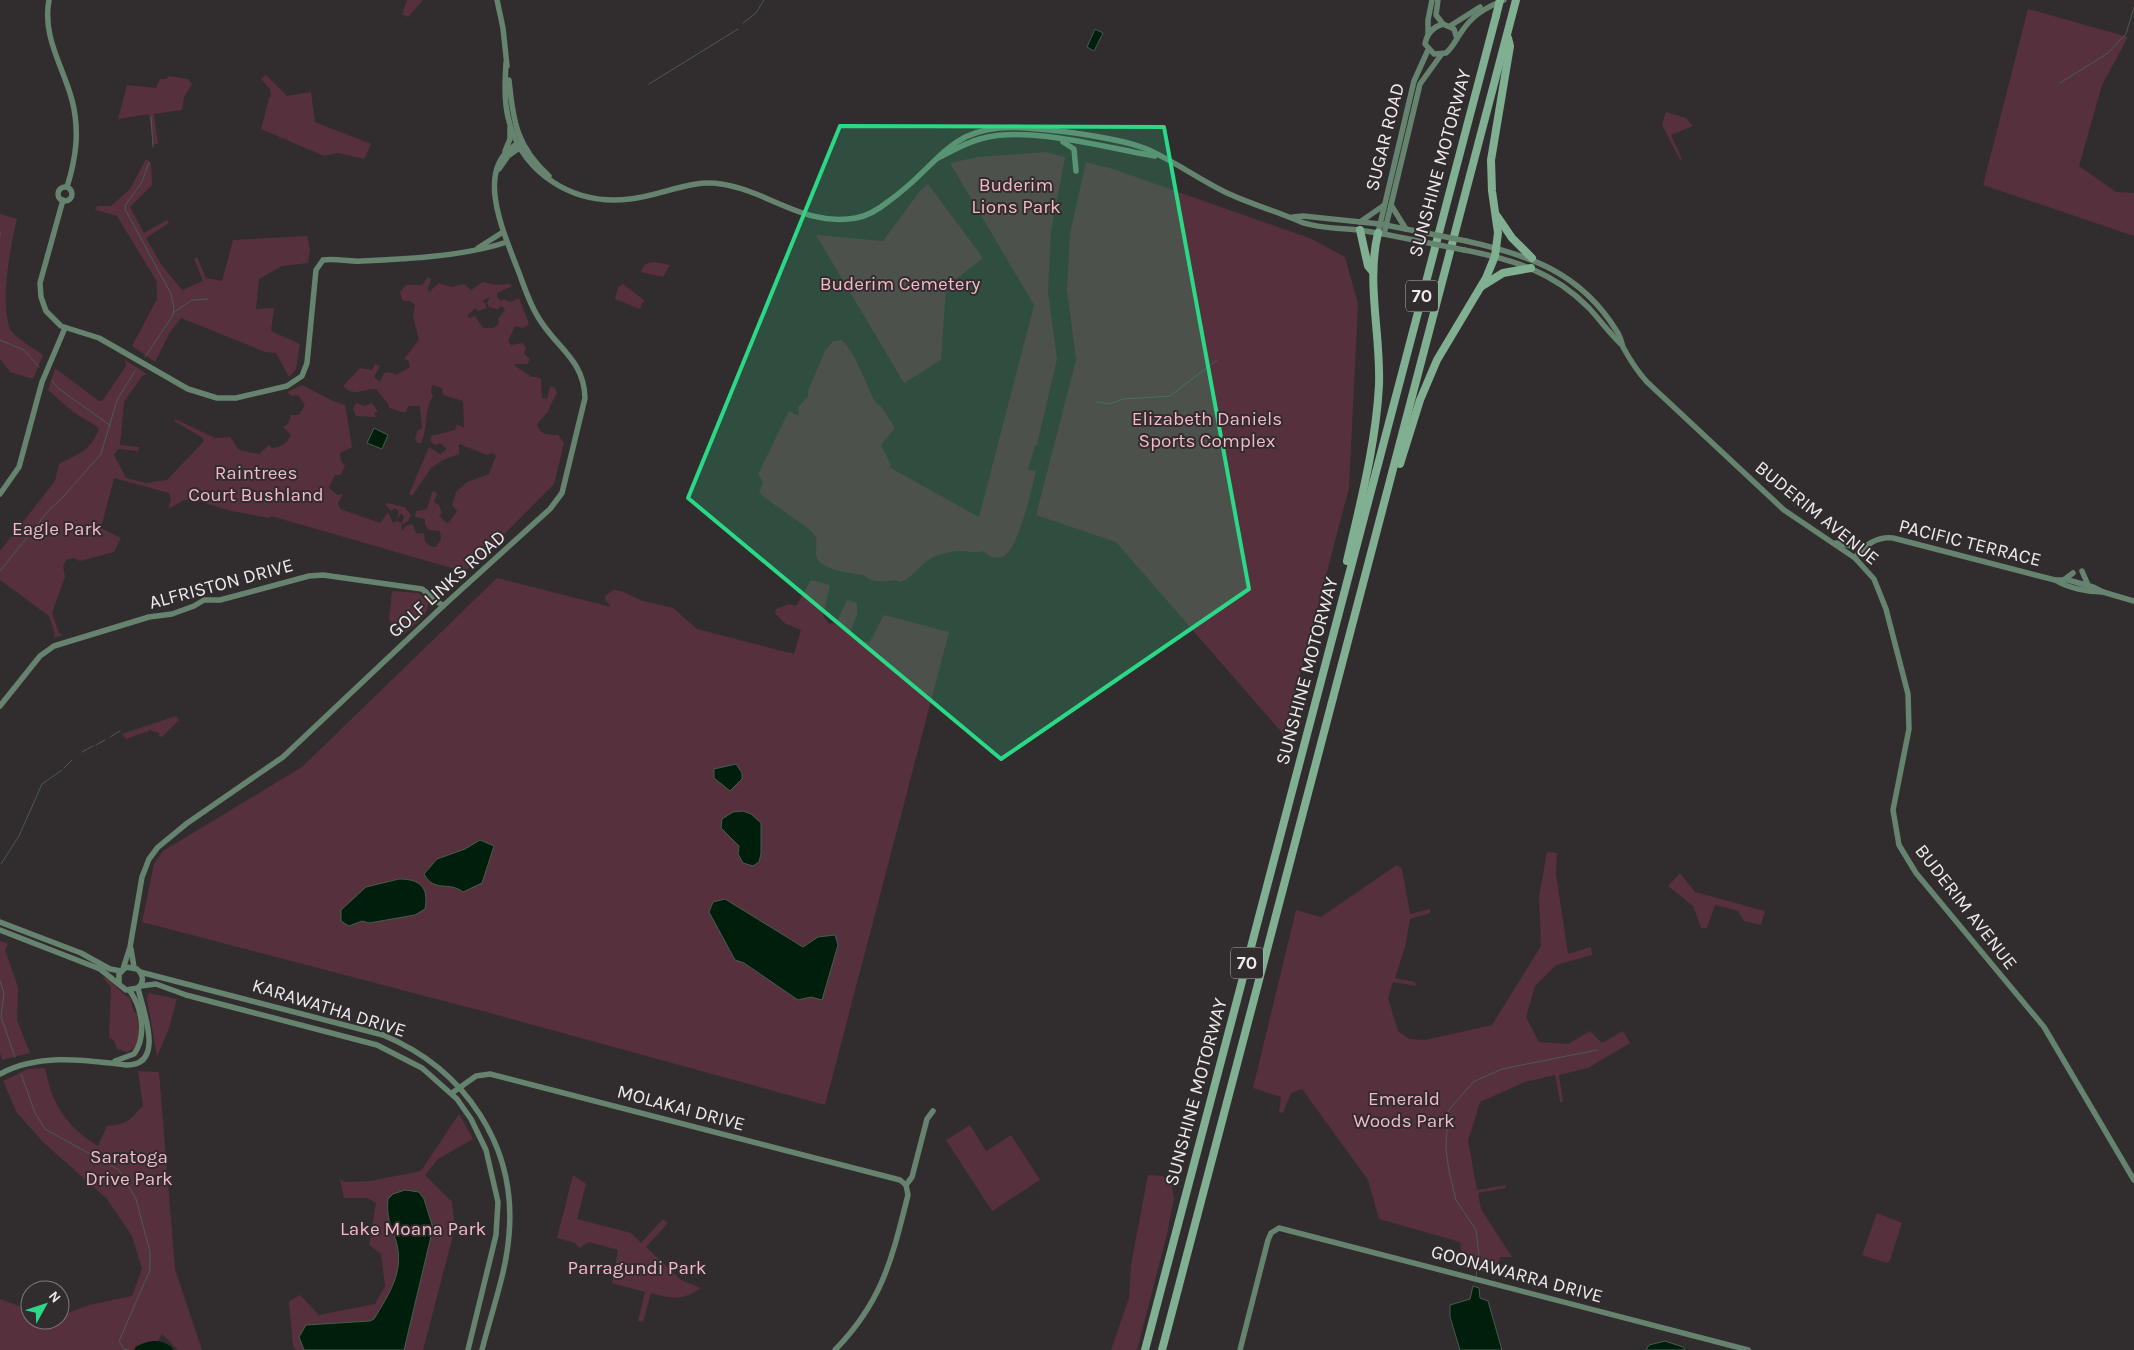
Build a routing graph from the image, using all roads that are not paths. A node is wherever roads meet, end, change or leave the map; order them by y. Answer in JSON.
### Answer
{"nodes":[{"id":1,"x":49,"y":0,"type":"edge"},
{"id":2,"x":497,"y":0,"type":"edge"},
{"id":3,"x":1432,"y":0,"type":"edge"},
{"id":4,"x":1438,"y":0,"type":"edge"},
{"id":5,"x":1502,"y":0,"type":"edge"},
{"id":6,"x":1516,"y":0,"type":"edge"},
{"id":7,"x":1446,"y":25,"type":"junction"},
{"id":8,"x":1508,"y":33,"type":"junction"},
{"id":9,"x":1428,"y":34,"type":"junction"},
{"id":10,"x":1457,"y":38,"type":"junction"},
{"id":11,"x":1428,"y":50,"type":"junction"},
{"id":12,"x":1441,"y":56,"type":"junction"},
{"id":13,"x":506,"y":63,"type":"junction"},
{"id":14,"x":510,"y":125,"type":"junction"},
{"id":15,"x":1053,"y":139,"type":"junction"},
{"id":16,"x":520,"y":144,"type":"junction"},
{"id":17,"x":504,"y":152,"type":"junction"},
{"id":18,"x":1160,"y":156,"type":"junction"},
{"id":19,"x":505,"y":160,"type":"junction"},
{"id":20,"x":527,"y":160,"type":"junction"},
{"id":21,"x":934,"y":160,"type":"junction"},
{"id":22,"x":499,"y":169,"type":"junction"},
{"id":23,"x":1076,"y":171,"type":"dead end"},
{"id":24,"x":67,"y":188,"type":"junction"},
{"id":25,"x":574,"y":193,"type":"junction"},
{"id":26,"x":63,"y":200,"type":"junction"},
{"id":27,"x":1391,"y":205,"type":"junction"},
{"id":28,"x":1384,"y":206,"type":"junction"},
{"id":29,"x":1496,"y":216,"type":"junction"},
{"id":30,"x":1383,"y":225,"type":"junction"},
{"id":31,"x":1360,"y":226,"type":"junction"},
{"id":32,"x":1406,"y":229,"type":"junction"},
{"id":33,"x":504,"y":232,"type":"junction"},
{"id":34,"x":1381,"y":234,"type":"junction"},
{"id":35,"x":507,"y":242,"type":"junction"},
{"id":36,"x":1497,"y":247,"type":"junction"},
{"id":37,"x":478,"y":248,"type":"junction"},
{"id":38,"x":1495,"y":256,"type":"junction"},
{"id":39,"x":1532,"y":258,"type":"junction"},
{"id":40,"x":1531,"y":268,"type":"junction"},
{"id":41,"x":1373,"y":272,"type":"junction"},
{"id":42,"x":1481,"y":287,"type":"junction"},
{"id":43,"x":65,"y":328,"type":"junction"},
{"id":44,"x":1622,"y":345,"type":"junction"},
{"id":45,"x":0,"y":494,"type":"edge"},
{"id":46,"x":1379,"y":524,"type":"junction"},
{"id":47,"x":1834,"y":543,"type":"junction"},
{"id":48,"x":1863,"y":548,"type":"junction"},
{"id":49,"x":1854,"y":558,"type":"junction"},
{"id":50,"x":2082,"y":571,"type":"dead end"},
{"id":51,"x":2073,"y":573,"type":"dead end"},
{"id":52,"x":1349,"y":576,"type":"junction"},
{"id":53,"x":2063,"y":579,"type":"junction"},
{"id":54,"x":2055,"y":580,"type":"junction"},
{"id":55,"x":2088,"y":585,"type":"junction"},
{"id":56,"x":2103,"y":592,"type":"junction"},
{"id":57,"x":2134,"y":601,"type":"edge"},
{"id":58,"x":443,"y":606,"type":"junction"},
{"id":59,"x":0,"y":706,"type":"edge"},
{"id":60,"x":0,"y":922,"type":"edge"},
{"id":61,"x":0,"y":930,"type":"edge"},
{"id":62,"x":130,"y":947,"type":"junction"},
{"id":63,"x":134,"y":967,"type":"junction"},
{"id":64,"x":122,"y":970,"type":"junction"},
{"id":65,"x":140,"y":972,"type":"junction"},
{"id":66,"x":119,"y":983,"type":"junction"},
{"id":67,"x":139,"y":987,"type":"junction"},
{"id":68,"x":130,"y":991,"type":"junction"},
{"id":69,"x":105,"y":1063,"type":"junction"},
{"id":70,"x":0,"y":1074,"type":"edge"},
{"id":71,"x":460,"y":1087,"type":"junction"},
{"id":72,"x":452,"y":1093,"type":"junction"},
{"id":73,"x":933,"y":1111,"type":"dead end"},
{"id":74,"x":2134,"y":1180,"type":"edge"},
{"id":75,"x":906,"y":1185,"type":"junction"},
{"id":76,"x":468,"y":1350,"type":"edge"},
{"id":77,"x":482,"y":1350,"type":"edge"},
{"id":78,"x":835,"y":1350,"type":"edge"},
{"id":79,"x":1145,"y":1350,"type":"edge"},
{"id":80,"x":1162,"y":1350,"type":"edge"},
{"id":81,"x":1240,"y":1350,"type":"edge"},
{"id":82,"x":1748,"y":1350,"type":"edge"}],
"edges":[{"from":1,"to":24,"type":"main road"},
{"from":2,"to":13,"type":"main road"},
{"from":3,"to":9,"type":"main road"},
{"from":4,"to":7,"type":"main road"},
{"from":5,"to":7,"type":"main road"},
{"from":5,"to":10,"type":"main road"},
{"from":5,"to":52,"type":"highway","name":"SUNSHINE MOTORWAY","number":"70","bridge":true},
{"from":6,"to":8,"type":"highway","name":"SUNSHINE MOTORWAY","number":"70"},
{"from":7,"to":9,"type":"main road"},
{"from":7,"to":10,"type":"main road"},
{"from":8,"to":29,"type":"highway"},
{"from":8,"to":46,"type":"highway","name":"SUNSHINE MOTORWAY","number":"70"},
{"from":9,"to":11,"type":"main road"},
{"from":10,"to":12,"type":"main road"},
{"from":11,"to":12,"type":"main road"},
{"from":11,"to":28,"type":"main road","name":"SUGAR ROAD"},
{"from":12,"to":27,"type":"main road","name":"SUGAR ROAD"},
{"from":13,"to":14,"type":"main road"},
{"from":13,"to":16,"type":"main road"},
{"from":14,"to":16,"type":"main road"},
{"from":14,"to":17,"type":"main road","name":"GOLF LINKS ROAD"},
{"from":15,"to":18,"type":"main road"},
{"from":15,"to":21,"type":"main road"},
{"from":15,"to":23,"type":"main road"},
{"from":16,"to":17,"type":"main road"},
{"from":16,"to":19,"type":"main road","name":"GOLF LINKS ROAD"},
{"from":16,"to":20,"type":"main road"},
{"from":16,"to":25,"type":"main road"},
{"from":17,"to":22,"type":"main road","name":"GOLF LINKS ROAD"},
{"from":18,"to":21,"type":"main road"},
{"from":18,"to":31,"type":"main road"},
{"from":19,"to":20,"type":"main road"},
{"from":19,"to":22,"type":"main road","name":"GOLF LINKS ROAD"},
{"from":20,"to":25,"type":"main road"},
{"from":21,"to":25,"type":"main road"},
{"from":22,"to":33,"type":"main road","name":"GOLF LINKS ROAD"},
{"from":24,"to":26,"type":"main road"},
{"from":24,"to":26,"type":"main road"},
{"from":26,"to":43,"type":"main road"},
{"from":27,"to":30,"type":"main road","name":"SUGAR ROAD"},
{"from":27,"to":32,"type":"main road"},
{"from":28,"to":30,"type":"main road","name":"SUGAR ROAD"},
{"from":28,"to":31,"type":"main road"},
{"from":29,"to":36,"type":"highway"},
{"from":29,"to":39,"type":"highway"},
{"from":30,"to":31,"type":"main road"},
{"from":30,"to":32,"type":"main road"},
{"from":30,"to":34,"type":"main road","name":"SUGAR ROAD"},
{"from":31,"to":34,"type":"main road"},
{"from":31,"to":41,"type":"highway"},
{"from":32,"to":36,"type":"main road","bridge":true},
{"from":33,"to":35,"type":"main road","name":"GOLF LINKS ROAD"},
{"from":33,"to":37,"type":"main road"},
{"from":34,"to":38,"type":"main road","bridge":true},
{"from":34,"to":41,"type":"highway"},
{"from":35,"to":37,"type":"main road"},
{"from":35,"to":58,"type":"main road","name":"GOLF LINKS ROAD"},
{"from":36,"to":38,"type":"highway"},
{"from":36,"to":39,"type":"main road"},
{"from":37,"to":43,"type":"main road"},
{"from":38,"to":40,"type":"main road"},
{"from":38,"to":42,"type":"highway"},
{"from":39,"to":44,"type":"main road"},
{"from":40,"to":42,"type":"highway"},
{"from":40,"to":44,"type":"main road"},
{"from":41,"to":52,"type":"highway"},
{"from":42,"to":46,"type":"highway"},
{"from":43,"to":45,"type":"main road"},
{"from":44,"to":47,"type":"main road","name":"BUDERIM AVENUE"},
{"from":46,"to":80,"type":"highway","name":"SUNSHINE MOTORWAY","number":"70"},
{"from":47,"to":48,"type":"main road"},
{"from":47,"to":49,"type":"main road","name":"BUDERIM AVENUE"},
{"from":48,"to":49,"type":"main road","name":"PACIFIC TERRACE"},
{"from":48,"to":54,"type":"main road","name":"PACIFIC TERRACE"},
{"from":49,"to":74,"type":"main road","name":"BUDERIM AVENUE"},
{"from":50,"to":55,"type":"main road"},
{"from":51,"to":53,"type":"main road"},
{"from":52,"to":79,"type":"highway","name":"SUNSHINE MOTORWAY","number":"70"},
{"from":53,"to":54,"type":"main road","name":"PACIFIC TERRACE"},
{"from":53,"to":55,"type":"main road","name":"PACIFIC TERRACE"},
{"from":54,"to":56,"type":"main road","name":"PACIFIC TERRACE"},
{"from":55,"to":56,"type":"main road","name":"PACIFIC TERRACE"},
{"from":56,"to":57,"type":"main road","name":"PACIFIC TERRACE"},
{"from":58,"to":59,"type":"main road","name":"ALFRISTON DRIVE"},
{"from":58,"to":62,"type":"main road","name":"GOLF LINKS ROAD"},
{"from":60,"to":64,"type":"main road"},
{"from":61,"to":66,"type":"main road"},
{"from":62,"to":63,"type":"main road","name":"GOLF LINKS ROAD"},
{"from":62,"to":64,"type":"main road","name":"GOLF LINKS ROAD"},
{"from":63,"to":64,"type":"main road"},
{"from":63,"to":65,"type":"main road"},
{"from":64,"to":66,"type":"main road"},
{"from":65,"to":67,"type":"main road"},
{"from":65,"to":71,"type":"main road","name":"KARAWATHA DRIVE"},
{"from":66,"to":68,"type":"main road"},
{"from":67,"to":68,"type":"main road"},
{"from":67,"to":69,"type":"main road"},
{"from":67,"to":72,"type":"main road","name":"KARAWATHA DRIVE"},
{"from":68,"to":69,"type":"main road"},
{"from":69,"to":70,"type":"main road"},
{"from":71,"to":72,"type":"main road","name":"MOLAKAI DRIVE"},
{"from":71,"to":75,"type":"main road","name":"MOLAKAI DRIVE"},
{"from":71,"to":77,"type":"main road","name":"KARAWATHA DRIVE"},
{"from":72,"to":76,"type":"main road","name":"KARAWATHA DRIVE"},
{"from":73,"to":75,"type":"main road"},
{"from":75,"to":78,"type":"main road"},
{"from":81,"to":82,"type":"main road","name":"GOONAWARRA DRIVE"}]}
